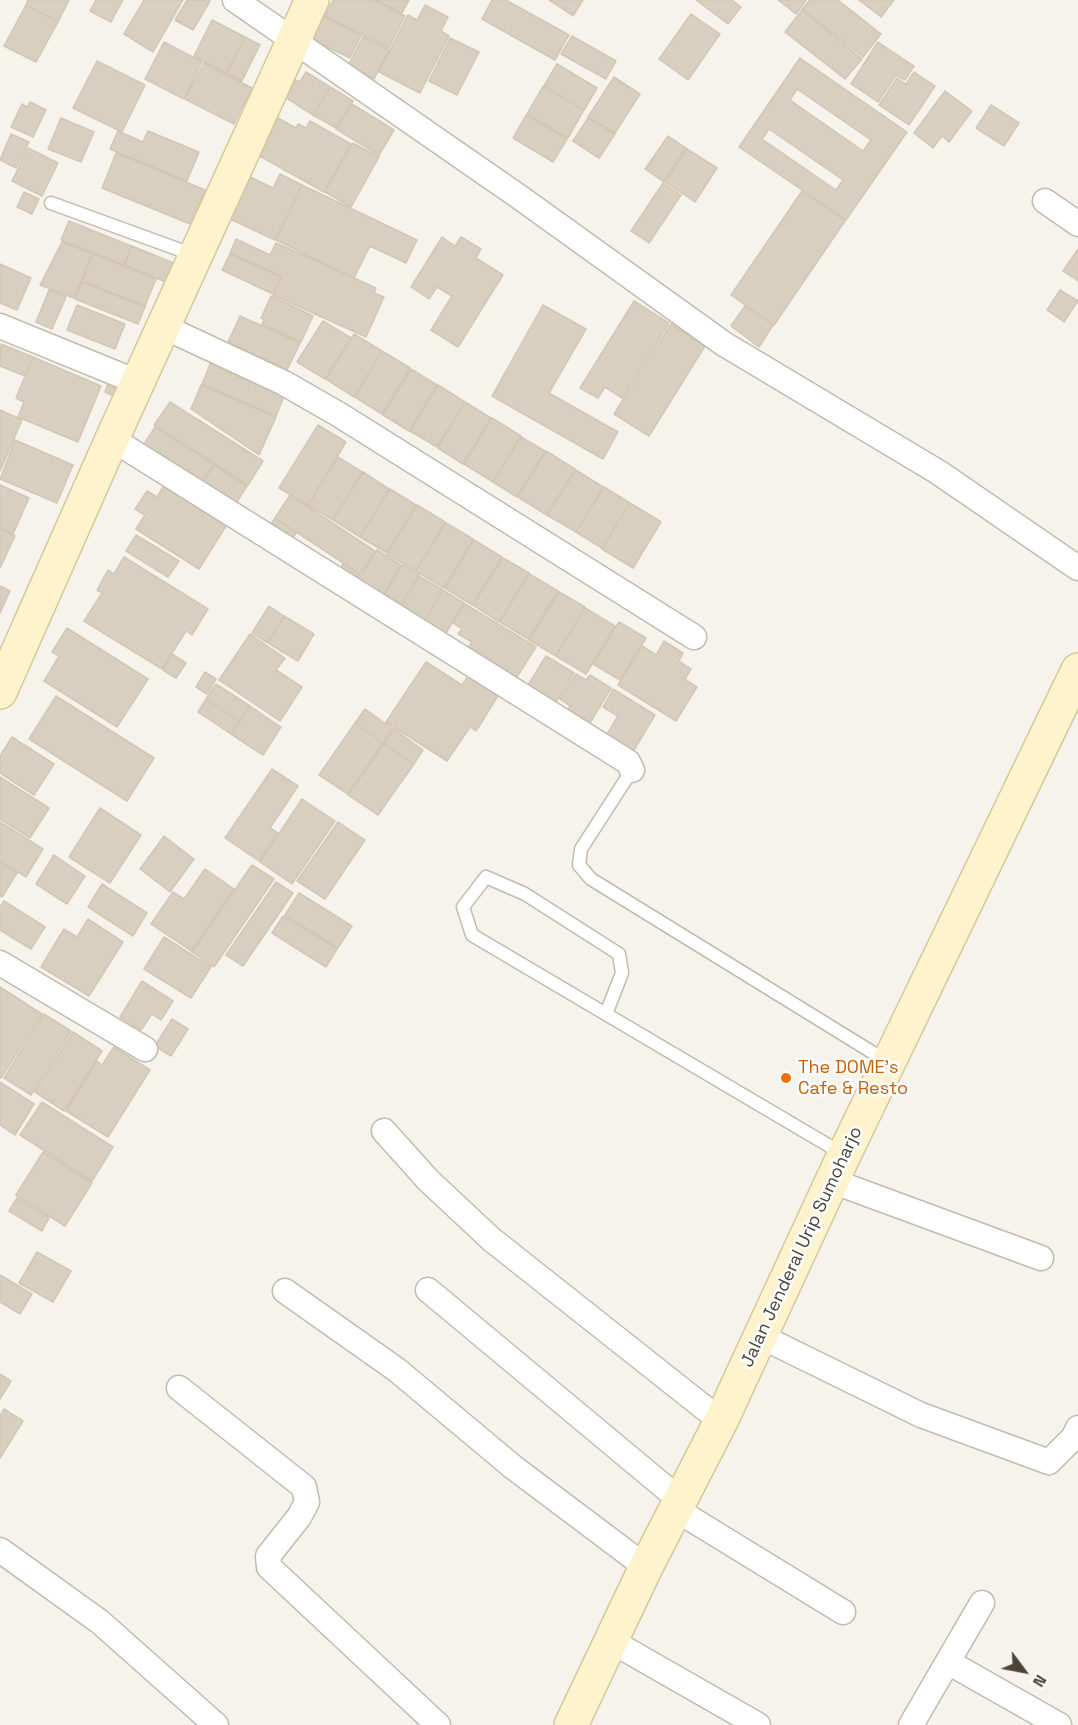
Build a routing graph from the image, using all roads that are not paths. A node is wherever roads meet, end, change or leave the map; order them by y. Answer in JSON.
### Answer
{"nodes":[{"id":1,"x":235,"y":0,"type":"edge"},
{"id":2,"x":312,"y":0,"type":"edge"},
{"id":3,"x":292,"y":42,"type":"junction"},
{"id":4,"x":1045,"y":201,"type":"dead end"},
{"id":5,"x":51,"y":203,"type":"dead end"},
{"id":6,"x":1078,"y":224,"type":"edge"},
{"id":7,"x":195,"y":255,"type":"junction"},
{"id":8,"x":0,"y":326,"type":"edge"},
{"id":9,"x":162,"y":326,"type":"junction"},
{"id":10,"x":137,"y":382,"type":"junction"},
{"id":11,"x":112,"y":439,"type":"junction"},
{"id":12,"x":1078,"y":568,"type":"edge"},
{"id":13,"x":694,"y":637,"type":"dead end"},
{"id":14,"x":1078,"y":670,"type":"edge"},
{"id":15,"x":0,"y":692,"type":"edge"},
{"id":16,"x":632,"y":770,"type":"joint"},
{"id":17,"x":0,"y":963,"type":"edge"},
{"id":18,"x":606,"y":1014,"type":"junction"},
{"id":19,"x":145,"y":1049,"type":"dead end"},
{"id":20,"x":889,"y":1062,"type":"junction"},
{"id":21,"x":384,"y":1131,"type":"dead end"},
{"id":22,"x":838,"y":1168,"type":"junction"},
{"id":23,"x":1041,"y":1258,"type":"dead end"},
{"id":24,"x":428,"y":1290,"type":"dead end"},
{"id":25,"x":285,"y":1291,"type":"dead end"},
{"id":26,"x":760,"y":1336,"type":"junction"},
{"id":27,"x":179,"y":1388,"type":"dead end"},
{"id":28,"x":721,"y":1421,"type":"junction"},
{"id":29,"x":1078,"y":1428,"type":"edge"},
{"id":30,"x":678,"y":1505,"type":"junction"},
{"id":31,"x":0,"y":1550,"type":"edge"},
{"id":32,"x":646,"y":1567,"type":"junction"},
{"id":33,"x":982,"y":1604,"type":"dead end"},
{"id":34,"x":843,"y":1612,"type":"dead end"},
{"id":35,"x":611,"y":1641,"type":"junction"},
{"id":36,"x":948,"y":1662,"type":"junction"},
{"id":37,"x":216,"y":1725,"type":"edge"},
{"id":38,"x":438,"y":1725,"type":"edge"},
{"id":39,"x":571,"y":1725,"type":"edge"},
{"id":40,"x":758,"y":1725,"type":"edge"},
{"id":41,"x":910,"y":1725,"type":"edge"},
{"id":42,"x":1059,"y":1725,"type":"edge"}],
"edges":[{"from":1,"to":3,"type":"street"},
{"from":2,"to":3,"type":"street"},
{"from":3,"to":7,"type":"street"},
{"from":3,"to":12,"type":"street"},
{"from":4,"to":6,"type":"street"},
{"from":5,"to":7,"type":"lane"},
{"from":7,"to":9,"type":"street"},
{"from":8,"to":10,"type":"street"},
{"from":9,"to":10,"type":"street"},
{"from":9,"to":13,"type":"street"},
{"from":10,"to":11,"type":"street"},
{"from":11,"to":15,"type":"street"},
{"from":11,"to":16,"type":"street"},
{"from":14,"to":20,"type":"street","name":"Jalan Jenderal Urip Sumoharjo"},
{"from":16,"to":20,"type":"lane"},
{"from":17,"to":19,"type":"street"},
{"from":18,"to":18,"type":"lane"},
{"from":18,"to":22,"type":"lane"},
{"from":20,"to":22,"type":"street","name":"Jalan Jenderal Urip Sumoharjo"},
{"from":21,"to":28,"type":"street"},
{"from":22,"to":23,"type":"street"},
{"from":22,"to":26,"type":"street","name":"Jalan Jenderal Urip Sumoharjo"},
{"from":24,"to":30,"type":"street"},
{"from":25,"to":32,"type":"street"},
{"from":26,"to":28,"type":"street","name":"Jalan Jenderal Urip Sumoharjo"},
{"from":26,"to":29,"type":"street"},
{"from":27,"to":38,"type":"street"},
{"from":28,"to":30,"type":"street","name":"Jalan Jenderal Urip Sumoharjo"},
{"from":30,"to":32,"type":"street","name":"Jalan Jenderal Urip Sumoharjo"},
{"from":30,"to":34,"type":"street"},
{"from":31,"to":37,"type":"street"},
{"from":32,"to":35,"type":"street","name":"Jalan Jenderal Urip Sumoharjo"},
{"from":33,"to":36,"type":"street"},
{"from":35,"to":39,"type":"street","name":"Jalan Jenderal Urip Sumoharjo"},
{"from":35,"to":40,"type":"street"},
{"from":36,"to":41,"type":"street"},
{"from":36,"to":42,"type":"street"}]}
